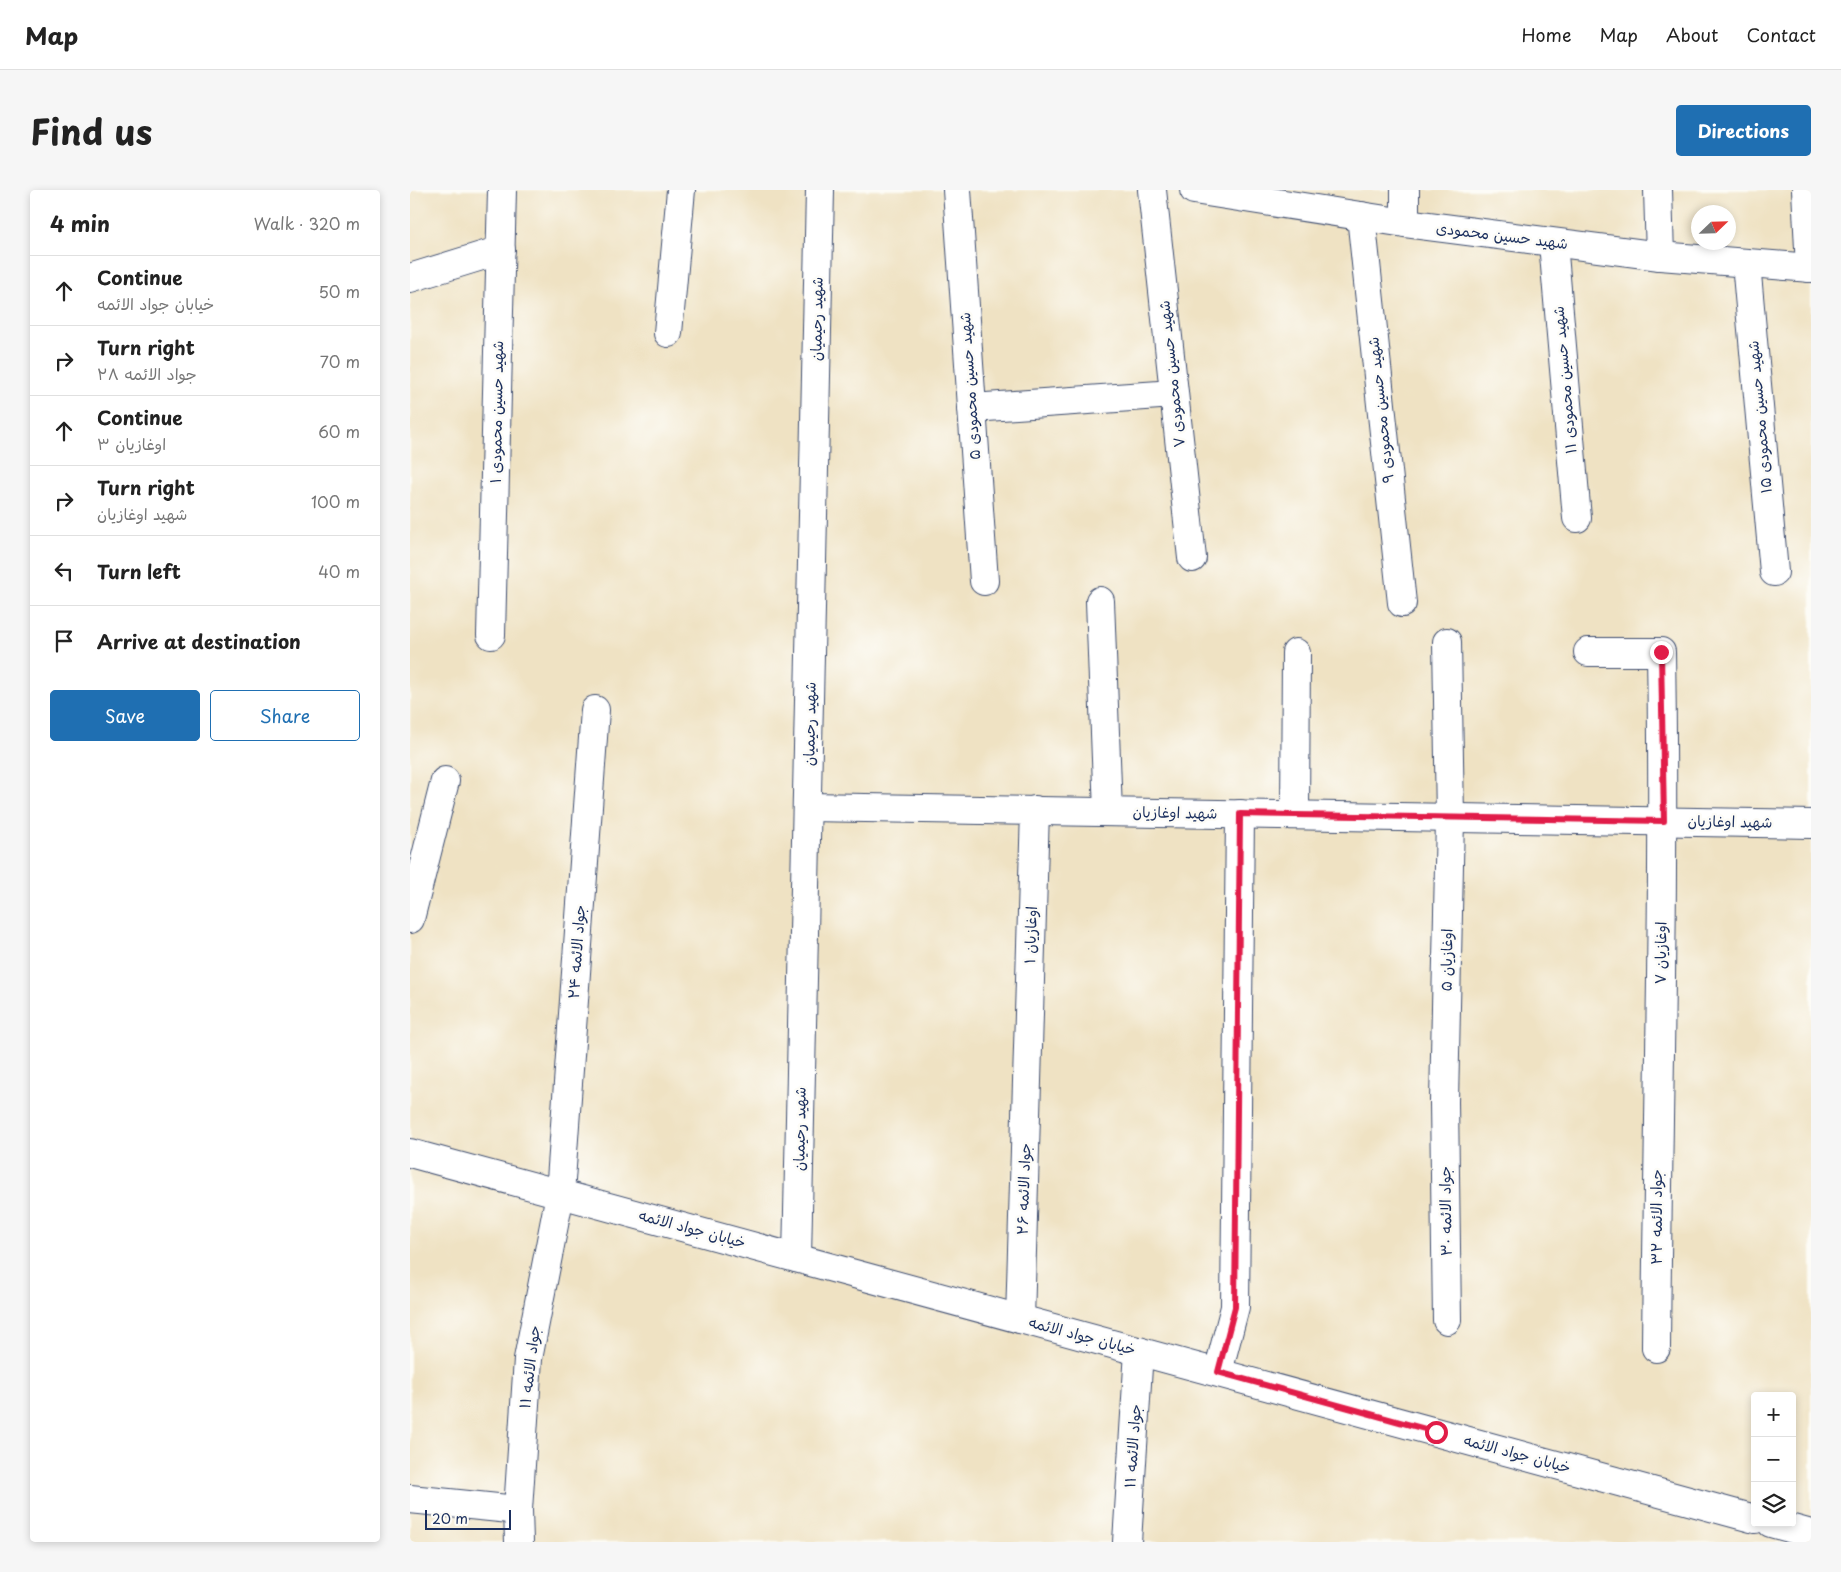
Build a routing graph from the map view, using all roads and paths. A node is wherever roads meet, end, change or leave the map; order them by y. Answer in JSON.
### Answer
{"nodes":[{"id":1,"x":502,"y":190,"type":"edge"},
{"id":2,"x":681,"y":190,"type":"edge"},
{"id":3,"x":820,"y":190,"type":"edge"},
{"id":4,"x":957,"y":190,"type":"edge"},
{"id":5,"x":1152,"y":190,"type":"edge"},
{"id":6,"x":1194,"y":190,"type":"edge"},
{"id":7,"x":1405,"y":190,"type":"edge"},
{"id":8,"x":1658,"y":190,"type":"edge"},
{"id":9,"x":1806,"y":190,"type":"edge"},
{"id":10,"x":1360,"y":216,"type":"junction"},
{"id":11,"x":1405,"y":223,"type":"junction"},
{"id":12,"x":1553,"y":242,"type":"junction"},
{"id":13,"x":501,"y":250,"type":"junction"},
{"id":14,"x":1660,"y":256,"type":"junction"},
{"id":15,"x":1746,"y":263,"type":"junction"},
{"id":16,"x":1810,"y":268,"type":"edge"},
{"id":17,"x":410,"y":278,"type":"edge"},
{"id":18,"x":668,"y":333,"type":"dead end"},
{"id":19,"x":1174,"y":394,"type":"junction"},
{"id":20,"x":972,"y":408,"type":"junction"},
{"id":21,"x":1577,"y":518,"type":"dead end"},
{"id":22,"x":1192,"y":558,"type":"dead end"},
{"id":23,"x":1774,"y":572,"type":"dead end"},
{"id":24,"x":984,"y":581,"type":"dead end"},
{"id":25,"x":1100,"y":602,"type":"dead end"},
{"id":26,"x":1402,"y":603,"type":"dead end"},
{"id":27,"x":491,"y":635,"type":"dead end"},
{"id":28,"x":1447,"y":642,"type":"dead end"},
{"id":29,"x":1588,"y":652,"type":"dead end"},
{"id":30,"x":1296,"y":653,"type":"dead end"},
{"id":31,"x":595,"y":710,"type":"dead end"},
{"id":32,"x":445,"y":781,"type":"dead end"},
{"id":33,"x":808,"y":807,"type":"junction"},
{"id":34,"x":1035,"y":810,"type":"junction"},
{"id":35,"x":1108,"y":812,"type":"junction"},
{"id":36,"x":1240,"y":814,"type":"junction"},
{"id":37,"x":1294,"y":815,"type":"junction"},
{"id":38,"x":1450,"y":818,"type":"junction"},
{"id":39,"x":1664,"y":821,"type":"junction"},
{"id":40,"x":1811,"y":824,"type":"edge"},
{"id":41,"x":410,"y":919,"type":"edge"},
{"id":42,"x":1028,"y":1059,"type":"joint"},
{"id":43,"x":1658,"y":1085,"type":"joint"},
{"id":44,"x":1444,"y":1102,"type":"joint"},
{"id":45,"x":410,"y":1153,"type":"edge"},
{"id":46,"x":560,"y":1194,"type":"junction"},
{"id":47,"x":797,"y":1258,"type":"junction"},
{"id":48,"x":1020,"y":1319,"type":"junction"},
{"id":49,"x":1447,"y":1320,"type":"dead end"},
{"id":50,"x":1656,"y":1348,"type":"dead end"},
{"id":51,"x":1139,"y":1351,"type":"junction"},
{"id":52,"x":1218,"y":1372,"type":"junction"},
{"id":53,"x":410,"y":1499,"type":"edge"},
{"id":54,"x":518,"y":1510,"type":"junction"},
{"id":55,"x":1751,"y":1518,"type":"edge"},
{"id":56,"x":1786,"y":1527,"type":"edge"},
{"id":57,"x":1811,"y":1534,"type":"edge"},
{"id":58,"x":519,"y":1542,"type":"edge"},
{"id":59,"x":1127,"y":1542,"type":"edge"}],
"edges":[{"from":1,"to":13,"type":"street","name":"شهید حسین محمودی ۱"},
{"from":2,"to":18,"type":"street"},
{"from":3,"to":33,"type":"street","name":"شهید رحیمیان"},
{"from":4,"to":20,"type":"street","name":"شهید حسین محمودی ۵"},
{"from":5,"to":19,"type":"street","name":"شهید حسین محمودی ۷"},
{"from":6,"to":10,"type":"street","name":"شهید حسین محمودی"},
{"from":7,"to":11,"type":"street"},
{"from":8,"to":14,"type":"street"},
{"from":9,"to":16,"type":"street"},
{"from":10,"to":11,"type":"street","name":"شهید حسین محمودی"},
{"from":10,"to":26,"type":"street","name":"شهید حسین محمودی ۹"},
{"from":11,"to":12,"type":"street","name":"شهید حسین محمودی"},
{"from":12,"to":14,"type":"street","name":"شهید حسین محمودی"},
{"from":12,"to":21,"type":"street","name":"شهید حسین محمودی ۱۱"},
{"from":13,"to":17,"type":"street"},
{"from":13,"to":27,"type":"street","name":"شهید حسین محمودی ۱"},
{"from":14,"to":15,"type":"street","name":"شهید حسین محمودی"},
{"from":15,"to":16,"type":"street","name":"شهید حسین محمودی"},
{"from":15,"to":23,"type":"street","name":"شهید حسین محمودی ۱۵"},
{"from":19,"to":20,"type":"street"},
{"from":19,"to":22,"type":"street","name":"شهید حسین محمودی ۷"},
{"from":20,"to":24,"type":"street","name":"شهید حسین محمودی ۵"},
{"from":25,"to":35,"type":"street"},
{"from":28,"to":38,"type":"street","name":"اوغازیان ۵"},
{"from":29,"to":39,"type":"street","name":"اوغازیان ۷"},
{"from":30,"to":37,"type":"street"},
{"from":31,"to":46,"type":"street","name":"جواد الائمه ۲۴"},
{"from":32,"to":41,"type":"street"},
{"from":33,"to":34,"type":"street","name":"شهید اوغازیان"},
{"from":33,"to":47,"type":"street","name":"شهید رحیمیان"},
{"from":34,"to":35,"type":"street","name":"شهید اوغازیان"},
{"from":34,"to":42,"type":"street","name":"اوغازیان ۱"},
{"from":35,"to":36,"type":"street","name":"شهید اوغازیان"},
{"from":36,"to":37,"type":"street","name":"شهید اوغازیان"},
{"from":36,"to":52,"type":"street"},
{"from":37,"to":38,"type":"street","name":"شهید اوغازیان"},
{"from":38,"to":39,"type":"street","name":"شهید اوغازیان"},
{"from":38,"to":44,"type":"street","name":"اوغازیان ۵"},
{"from":39,"to":40,"type":"street","name":"شهید اوغازیان"},
{"from":39,"to":43,"type":"street","name":"اوغازیان ۷"},
{"from":42,"to":48,"type":"street","name":"جواد الائمه ۲۶"},
{"from":43,"to":50,"type":"street","name":"جواد الائمه ۳۲"},
{"from":44,"to":49,"type":"street","name":"جواد الائمه ۳۰"},
{"from":45,"to":46,"type":"street","name":"خیابان جواد الائمه"},
{"from":46,"to":47,"type":"street","name":"خیابان جواد الائمه"},
{"from":46,"to":54,"type":"street","name":"جواد الائمه ۱۱"},
{"from":47,"to":48,"type":"street","name":"خیابان جواد الائمه"},
{"from":48,"to":51,"type":"street","name":"خیابان جواد الائمه"},
{"from":51,"to":52,"type":"street","name":"خیابان جواد الائمه"},
{"from":51,"to":59,"type":"street","name":"جواد الائمه ۱۱"},
{"from":52,"to":55,"type":"street","name":"خیابان جواد الائمه"},
{"from":53,"to":54,"type":"street"},
{"from":54,"to":58,"type":"street","name":"جواد الائمه ۱۱"},
{"from":56,"to":57,"type":"street"}]}
